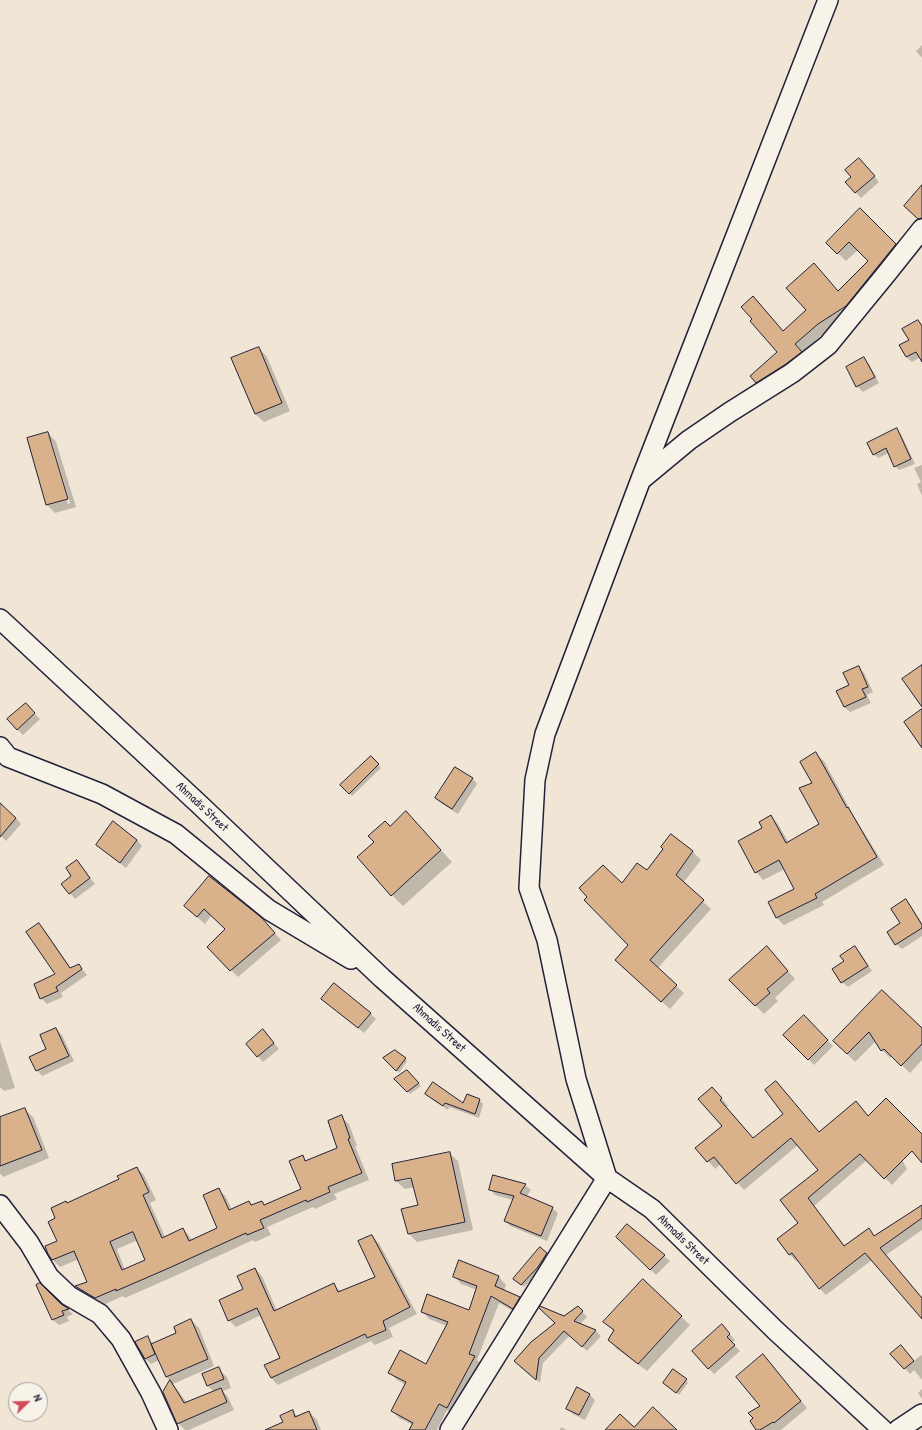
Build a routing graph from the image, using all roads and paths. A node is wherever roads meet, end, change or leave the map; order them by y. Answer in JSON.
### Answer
{"nodes":[{"id":1,"x":828,"y":0,"type":"edge"},
{"id":2,"x":922,"y":229,"type":"edge"},
{"id":3,"x":641,"y":479,"type":"junction"},
{"id":4,"x":0,"y":619,"type":"edge"},
{"id":5,"x":0,"y":747,"type":"edge"},
{"id":6,"x":382,"y":978,"type":"junction"},
{"id":7,"x":607,"y":1178,"type":"junction"},
{"id":8,"x":0,"y":1206,"type":"edge"},
{"id":9,"x":922,"y":1414,"type":"edge"},
{"id":10,"x":168,"y":1430,"type":"edge"},
{"id":11,"x":450,"y":1430,"type":"edge"},
{"id":12,"x":883,"y":1430,"type":"edge"},
{"id":13,"x":898,"y":1430,"type":"edge"}],
"edges":[{"from":1,"to":3,"type":"street"},
{"from":2,"to":3,"type":"street"},
{"from":3,"to":7,"type":"street"},
{"from":4,"to":6,"type":"street","name":"Ahmadis Street"},
{"from":5,"to":6,"type":"street"},
{"from":6,"to":7,"type":"street","name":"Ahmadis Street"},
{"from":7,"to":11,"type":"street"},
{"from":7,"to":12,"type":"street","name":"Ahmadis Street"},
{"from":8,"to":10,"type":"street"},
{"from":9,"to":13,"type":"street"}]}
